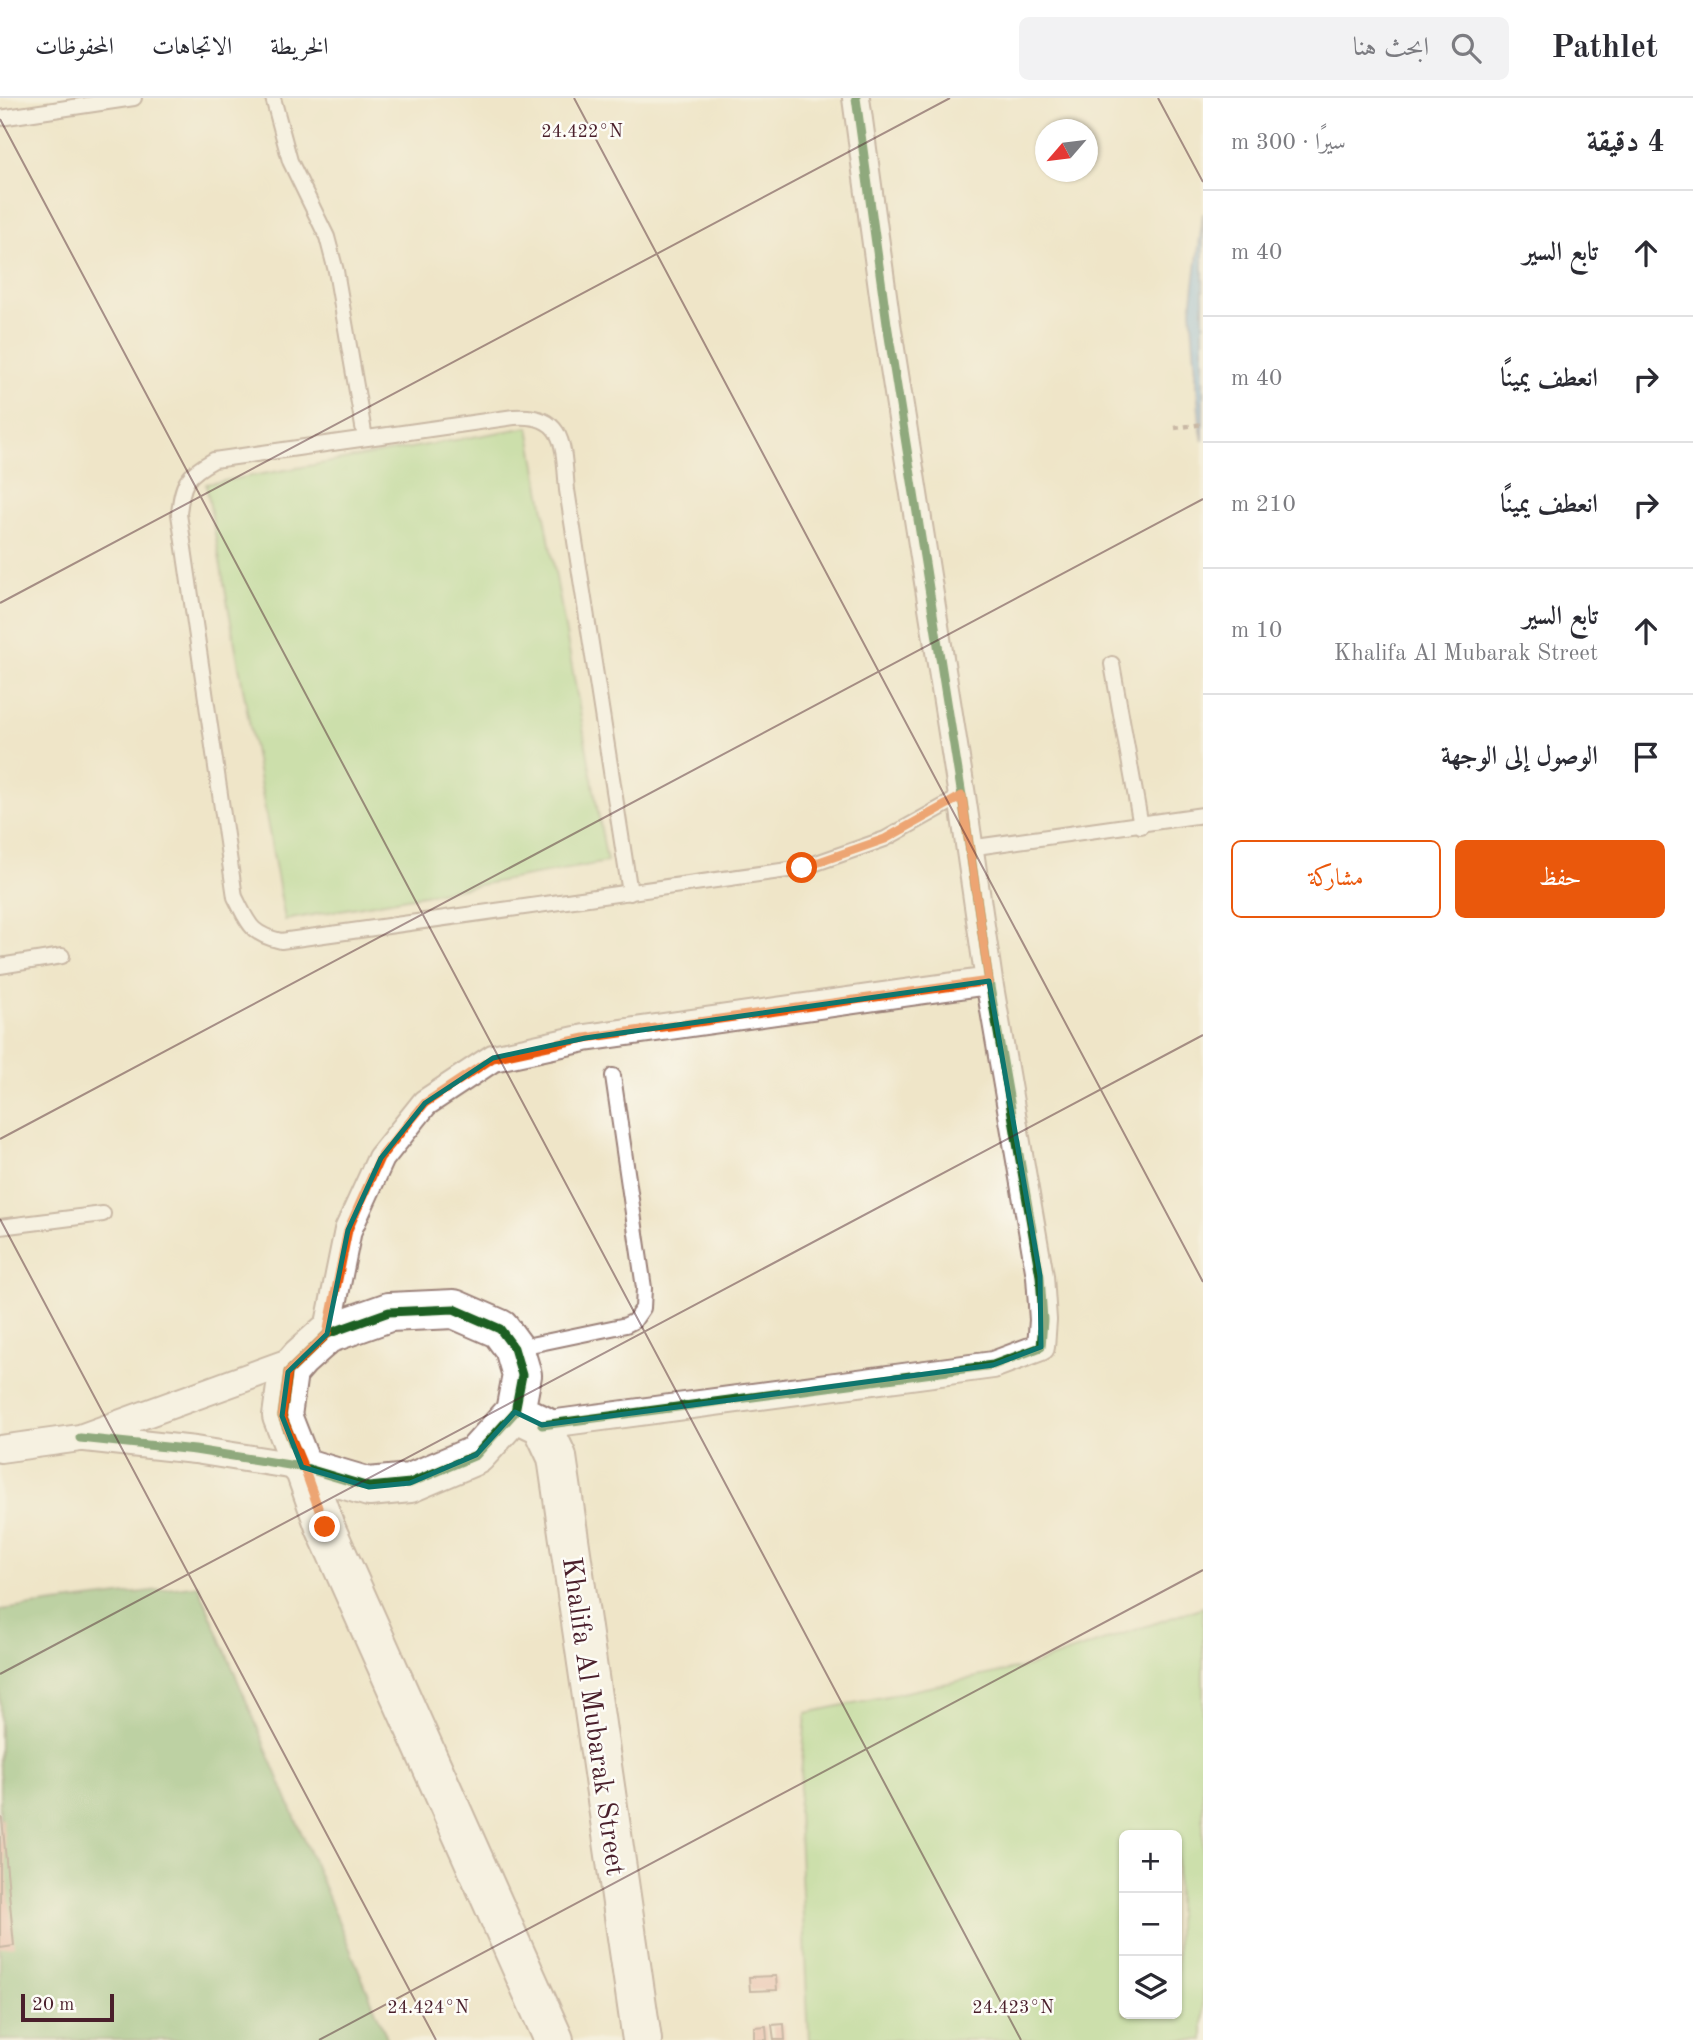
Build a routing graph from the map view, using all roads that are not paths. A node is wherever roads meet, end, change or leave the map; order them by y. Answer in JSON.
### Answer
{"nodes":[{"id":1,"x":134,"y":98,"type":"edge"},
{"id":2,"x":273,"y":98,"type":"edge"},
{"id":3,"x":856,"y":98,"type":"edge"},
{"id":4,"x":0,"y":118,"type":"edge"},
{"id":5,"x":365,"y":438,"type":"junction"},
{"id":6,"x":1112,"y":664,"type":"dead end"},
{"id":7,"x":962,"y":796,"type":"junction"},
{"id":8,"x":1203,"y":815,"type":"edge"},
{"id":9,"x":1141,"y":825,"type":"junction"},
{"id":10,"x":969,"y":848,"type":"junction"},
{"id":11,"x":630,"y":893,"type":"junction"},
{"id":12,"x":62,"y":956,"type":"dead end"},
{"id":13,"x":0,"y":965,"type":"edge"},
{"id":14,"x":989,"y":981,"type":"junction"},
{"id":15,"x":613,"y":1076,"type":"dead end"},
{"id":16,"x":103,"y":1214,"type":"dead end"},
{"id":17,"x":0,"y":1227,"type":"edge"},
{"id":18,"x":314,"y":1346,"type":"junction"},
{"id":19,"x":514,"y":1348,"type":"junction"},
{"id":20,"x":529,"y":1418,"type":"junction"},
{"id":21,"x":80,"y":1438,"type":"junction"},
{"id":22,"x":0,"y":1449,"type":"edge"},
{"id":23,"x":303,"y":1467,"type":"junction"},
{"id":24,"x":554,"y":2040,"type":"edge"},
{"id":25,"x":642,"y":2040,"type":"edge"}],
"edges":[{"from":1,"to":4,"type":"lane"},
{"from":2,"to":5,"type":"lane"},
{"from":3,"to":7,"type":"street"},
{"from":5,"to":11,"type":"lane"},
{"from":5,"to":11,"type":"lane"},
{"from":6,"to":9,"type":"lane"},
{"from":7,"to":10,"type":"street"},
{"from":7,"to":11,"type":"lane"},
{"from":8,"to":9,"type":"lane"},
{"from":9,"to":10,"type":"lane"},
{"from":10,"to":14,"type":"street"},
{"from":12,"to":13,"type":"lane"},
{"from":14,"to":18,"type":"street"},
{"from":14,"to":20,"type":"street"},
{"from":15,"to":19,"type":"lane"},
{"from":16,"to":17,"type":"lane"},
{"from":18,"to":19,"type":"street"},
{"from":18,"to":21,"type":"street"},
{"from":18,"to":23,"type":"street"},
{"from":19,"to":20,"type":"street"},
{"from":20,"to":23,"type":"street"},
{"from":20,"to":25,"type":"street","name":"Khalifa Al Mubarak Street"},
{"from":21,"to":22,"type":"street"},
{"from":21,"to":23,"type":"street"},
{"from":23,"to":24,"type":"street"}]}
